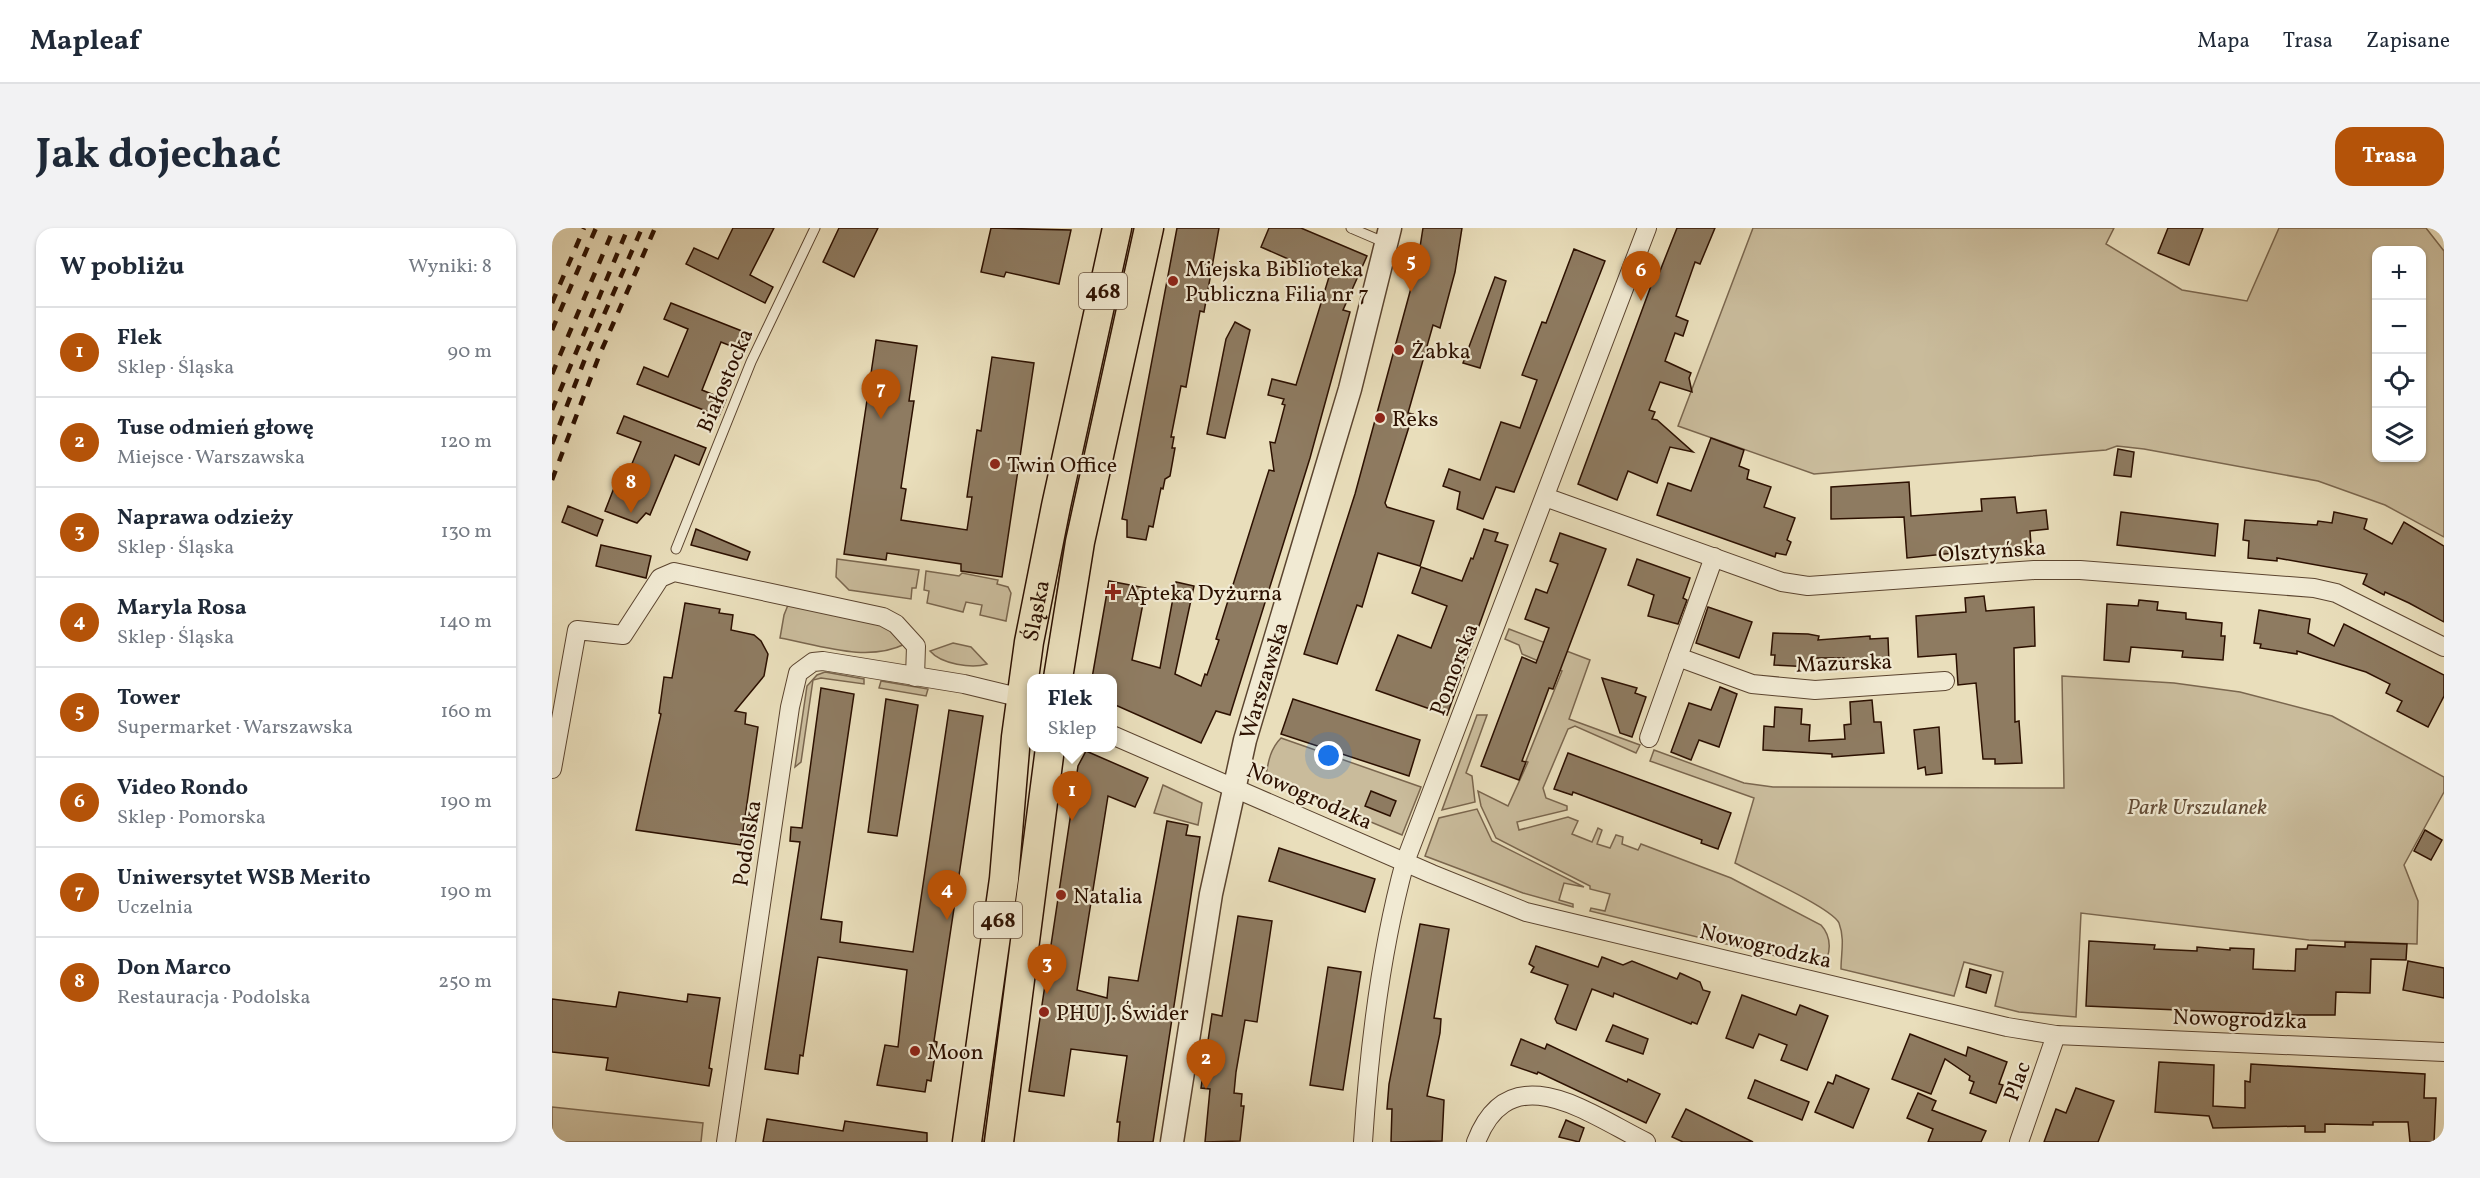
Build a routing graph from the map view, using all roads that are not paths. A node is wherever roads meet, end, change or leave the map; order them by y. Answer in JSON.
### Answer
{"nodes":[{"id":1,"x":815,"y":228,"type":"edge"},
{"id":2,"x":1117,"y":228,"type":"edge"},
{"id":3,"x":1149,"y":228,"type":"edge"},
{"id":4,"x":1351,"y":228,"type":"edge"},
{"id":5,"x":1647,"y":228,"type":"edge"},
{"id":6,"x":1389,"y":236,"type":"edge"},
{"id":7,"x":1545,"y":497,"type":"junction"},
{"id":8,"x":676,"y":549,"type":"dead end"},
{"id":9,"x":1714,"y":557,"type":"junction"},
{"id":10,"x":2444,"y":647,"type":"edge"},
{"id":11,"x":1678,"y":657,"type":"junction"},
{"id":12,"x":1027,"y":674,"type":"edge"},
{"id":13,"x":1059,"y":674,"type":"edge"},
{"id":14,"x":915,"y":677,"type":"junction"},
{"id":15,"x":1027,"y":680,"type":"edge"},
{"id":16,"x":1945,"y":681,"type":"dead end"},
{"id":17,"x":1026,"y":699,"type":"edge"},
{"id":18,"x":1117,"y":737,"type":"edge"},
{"id":19,"x":1649,"y":738,"type":"dead end"},
{"id":20,"x":1049,"y":752,"type":"edge"},
{"id":21,"x":552,"y":769,"type":"edge"},
{"id":22,"x":1234,"y":788,"type":"junction"},
{"id":23,"x":1405,"y":862,"type":"junction"},
{"id":24,"x":2056,"y":1035,"type":"junction"},
{"id":25,"x":2444,"y":1052,"type":"edge"},
{"id":26,"x":726,"y":1142,"type":"edge"},
{"id":27,"x":968,"y":1142,"type":"edge"},
{"id":28,"x":999,"y":1142,"type":"edge"},
{"id":29,"x":1172,"y":1142,"type":"edge"},
{"id":30,"x":1363,"y":1142,"type":"edge"},
{"id":31,"x":1476,"y":1142,"type":"edge"},
{"id":32,"x":1646,"y":1142,"type":"edge"},
{"id":33,"x":2019,"y":1142,"type":"edge"}],
"edges":[{"from":1,"to":8,"type":"lane","name":"Białostocka"},
{"from":2,"to":12,"type":"main road","name":"Śląska","number":"468"},
{"from":3,"to":13,"type":"main road","name":"Śląska","number":"468"},
{"from":4,"to":6,"type":"lane"},
{"from":5,"to":7,"type":"street","name":"Pomorska"},
{"from":6,"to":22,"type":"street","name":"Warszawska"},
{"from":7,"to":9,"type":"street","name":"Olsztyńska"},
{"from":7,"to":23,"type":"street","name":"Pomorska"},
{"from":9,"to":10,"type":"street","name":"Olsztyńska"},
{"from":9,"to":11,"type":"street"},
{"from":11,"to":16,"type":"street","name":"Mazurska"},
{"from":11,"to":19,"type":"street"},
{"from":14,"to":17,"type":"street","name":"Podolska"},
{"from":14,"to":21,"type":"street"},
{"from":14,"to":26,"type":"street","name":"Podolska"},
{"from":15,"to":17,"type":"main road","name":"Śląska","number":"468"},
{"from":17,"to":27,"type":"main road","name":"Śląska","number":"468"},
{"from":18,"to":22,"type":"street","name":"Nowogrodzka"},
{"from":20,"to":28,"type":"main road","number":"468"},
{"from":22,"to":23,"type":"street","name":"Nowogrodzka"},
{"from":22,"to":29,"type":"street","name":"Warszawska"},
{"from":23,"to":24,"type":"street","name":"Nowogrodzka"},
{"from":23,"to":30,"type":"street","name":"Pomorska"},
{"from":24,"to":25,"type":"street","name":"Nowogrodzka"},
{"from":24,"to":33,"type":"street","name":"Plac"},
{"from":31,"to":32,"type":"street"}]}
